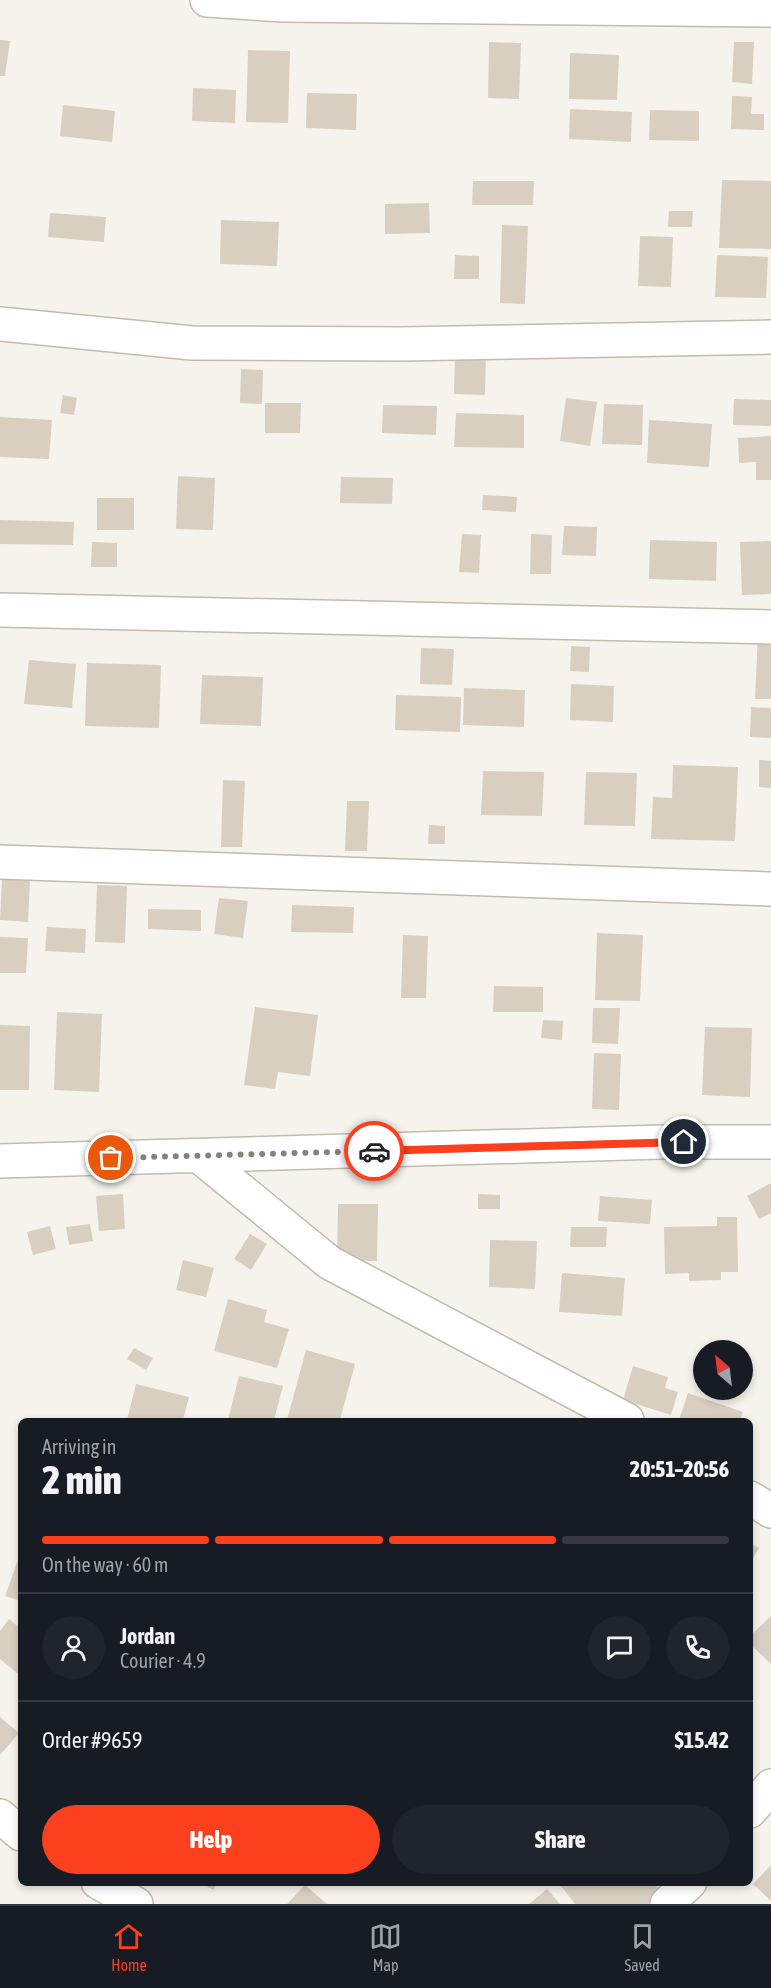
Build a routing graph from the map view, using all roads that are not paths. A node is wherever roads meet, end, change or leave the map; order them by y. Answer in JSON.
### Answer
{"nodes":[{"id":1,"x":207,"y":0,"type":"edge"},
{"id":2,"x":771,"y":10,"type":"edge"},
{"id":3,"x":0,"y":324,"type":"edge"},
{"id":4,"x":771,"y":337,"type":"edge"},
{"id":5,"x":0,"y":610,"type":"edge"},
{"id":6,"x":771,"y":627,"type":"edge"},
{"id":7,"x":0,"y":862,"type":"edge"},
{"id":8,"x":771,"y":889,"type":"edge"},
{"id":9,"x":771,"y":1142,"type":"edge"},
{"id":10,"x":199,"y":1156,"type":"junction"},
{"id":11,"x":0,"y":1161,"type":"edge"},
{"id":12,"x":623,"y":1418,"type":"edge"},
{"id":13,"x":753,"y":1500,"type":"edge"},
{"id":14,"x":771,"y":1511,"type":"edge"},
{"id":15,"x":771,"y":1786,"type":"edge"},
{"id":16,"x":753,"y":1807,"type":"edge"},
{"id":17,"x":105,"y":1886,"type":"edge"},
{"id":18,"x":686,"y":1886,"type":"edge"},
{"id":19,"x":136,"y":1904,"type":"edge"},
{"id":20,"x":667,"y":1904,"type":"edge"}],
"edges":[{"from":1,"to":2,"type":"street"},
{"from":3,"to":4,"type":"street"},
{"from":5,"to":6,"type":"street"},
{"from":7,"to":8,"type":"street"},
{"from":9,"to":10,"type":"street"},
{"from":10,"to":11,"type":"street"},
{"from":10,"to":12,"type":"street"},
{"from":13,"to":14,"type":"street"},
{"from":15,"to":16,"type":"street"},
{"from":17,"to":19,"type":"street"},
{"from":18,"to":20,"type":"street"}]}
